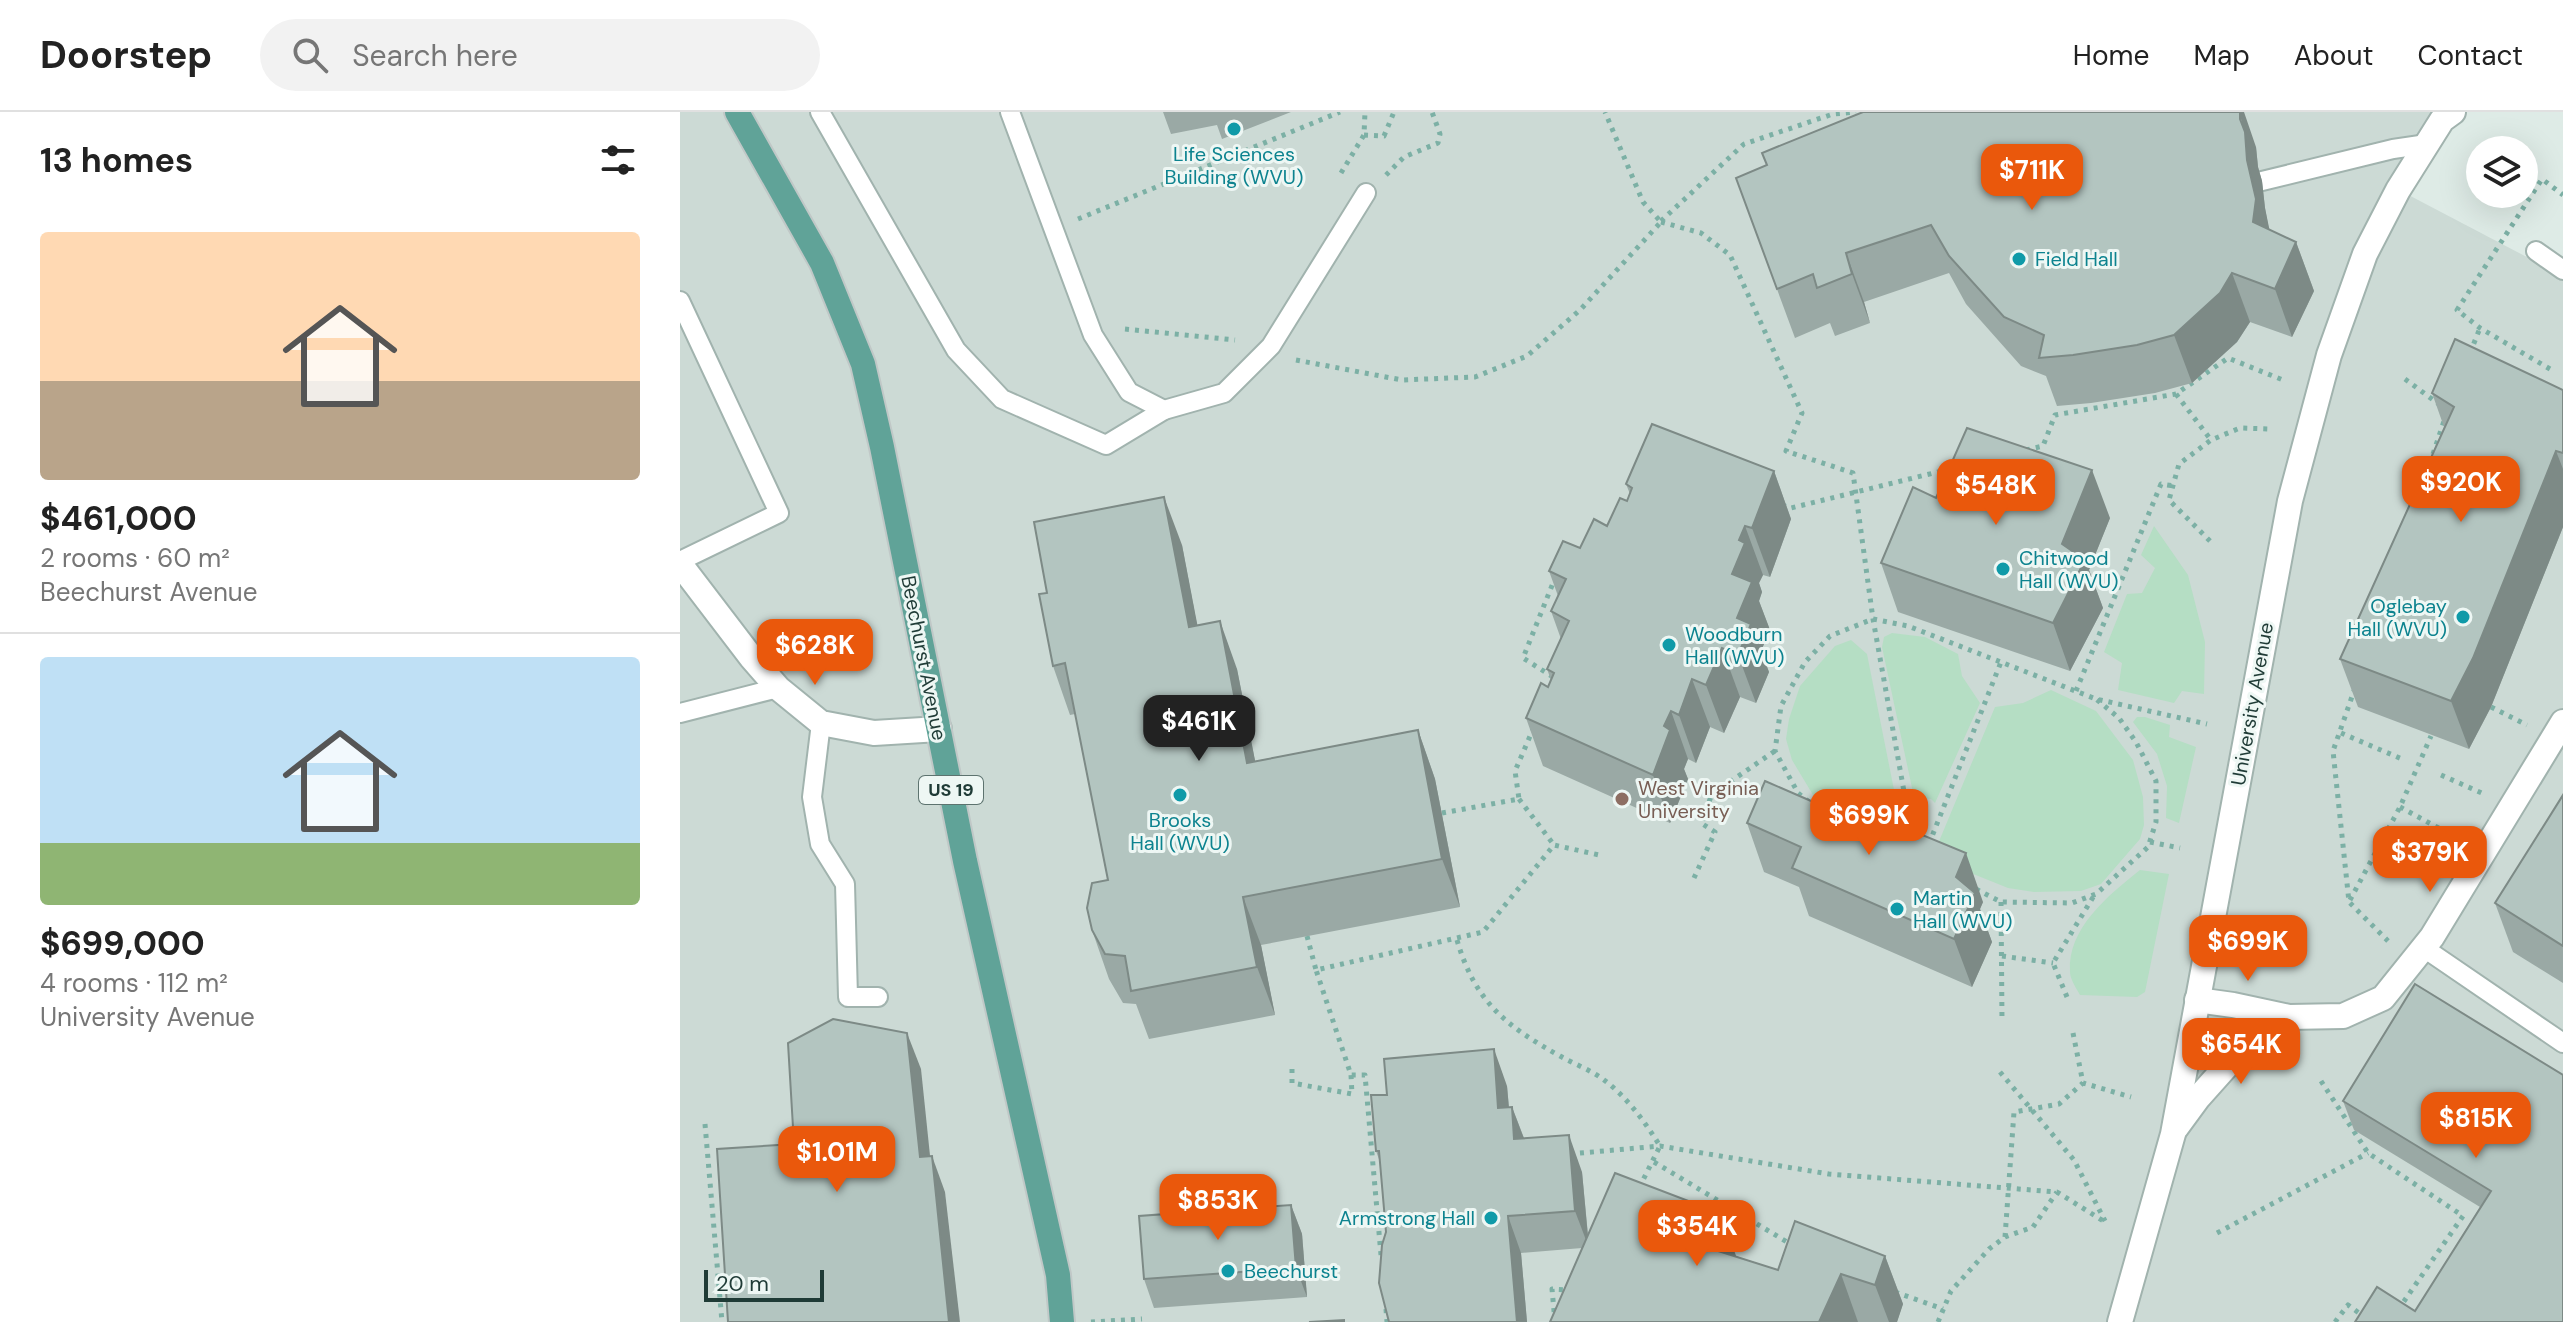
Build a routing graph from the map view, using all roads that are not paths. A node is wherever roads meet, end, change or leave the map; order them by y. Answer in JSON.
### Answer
{"nodes":[{"id":1,"x":737,"y":112,"type":"edge"},
{"id":2,"x":820,"y":112,"type":"edge"},
{"id":3,"x":1010,"y":112,"type":"edge"},
{"id":4,"x":2453,"y":112,"type":"edge"},
{"id":5,"x":2427,"y":144,"type":"junction"},
{"id":6,"x":2262,"y":181,"type":"dead end"},
{"id":7,"x":1366,"y":193,"type":"dead end"},
{"id":8,"x":2536,"y":251,"type":"dead end"},
{"id":9,"x":2563,"y":270,"type":"edge"},
{"id":10,"x":680,"y":301,"type":"edge"},
{"id":11,"x":1164,"y":410,"type":"junction"},
{"id":12,"x":680,"y":563,"type":"edge"},
{"id":13,"x":778,"y":688,"type":"junction"},
{"id":14,"x":680,"y":713,"type":"edge"},
{"id":15,"x":2563,"y":722,"type":"edge"},
{"id":16,"x":821,"y":723,"type":"junction"},
{"id":17,"x":939,"y":729,"type":"junction"},
{"id":18,"x":2547,"y":743,"type":"edge"},
{"id":19,"x":2424,"y":948,"type":"junction"},
{"id":20,"x":878,"y":997,"type":"dead end"},
{"id":21,"x":2197,"y":1000,"type":"junction"},
{"id":22,"x":2289,"y":1017,"type":"junction"},
{"id":23,"x":2563,"y":1043,"type":"edge"},
{"id":24,"x":2173,"y":1134,"type":"junction"},
{"id":25,"x":1062,"y":1322,"type":"edge"},
{"id":26,"x":2120,"y":1322,"type":"edge"}],
"edges":[{"from":1,"to":17,"type":"main road","name":"Beechurst Avenue","number":"US 19"},
{"from":2,"to":11,"type":"lane"},
{"from":3,"to":11,"type":"lane"},
{"from":4,"to":5,"type":"street","name":"University Avenue"},
{"from":5,"to":6,"type":"lane"},
{"from":5,"to":21,"type":"street","name":"University Avenue"},
{"from":7,"to":11,"type":"lane"},
{"from":8,"to":9,"type":"lane"},
{"from":10,"to":12,"type":"lane"},
{"from":12,"to":13,"type":"street"},
{"from":13,"to":14,"type":"lane"},
{"from":13,"to":16,"type":"street"},
{"from":15,"to":18,"type":"street"},
{"from":16,"to":17,"type":"street"},
{"from":16,"to":20,"type":"lane"},
{"from":17,"to":25,"type":"main road","name":"Beechurst Avenue","number":"US 19"},
{"from":18,"to":19,"type":"street"},
{"from":19,"to":22,"type":"street"},
{"from":19,"to":23,"type":"lane"},
{"from":21,"to":22,"type":"street"},
{"from":21,"to":24,"type":"street","name":"University Avenue"},
{"from":22,"to":24,"type":"street"},
{"from":24,"to":26,"type":"street","name":"University Avenue"}]}
